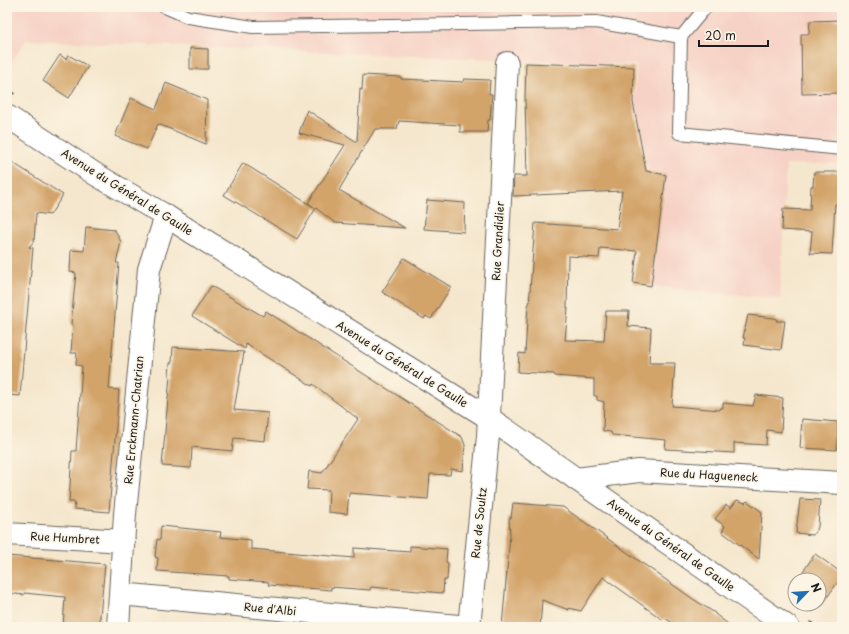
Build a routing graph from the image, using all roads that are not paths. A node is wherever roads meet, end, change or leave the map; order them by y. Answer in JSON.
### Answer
{"nodes":[{"id":1,"x":165,"y":7,"type":"edge"},
{"id":2,"x":706,"y":7,"type":"edge"},
{"id":3,"x":680,"y":37,"type":"junction"},
{"id":4,"x":507,"y":63,"type":"dead end"},
{"id":5,"x":7,"y":116,"type":"edge"},
{"id":6,"x":842,"y":149,"type":"edge"},
{"id":7,"x":166,"y":216,"type":"junction"},
{"id":8,"x":489,"y":418,"type":"junction"},
{"id":9,"x":576,"y":479,"type":"junction"},
{"id":10,"x":842,"y":483,"type":"edge"},
{"id":11,"x":7,"y":534,"type":"edge"},
{"id":12,"x":124,"y":541,"type":"junction"},
{"id":13,"x":120,"y":594,"type":"junction"},
{"id":14,"x":118,"y":627,"type":"edge"},
{"id":15,"x":468,"y":627,"type":"edge"},
{"id":16,"x":788,"y":627,"type":"edge"}],
"edges":[{"from":1,"to":3,"type":"lane"},
{"from":2,"to":3,"type":"lane"},
{"from":3,"to":6,"type":"lane"},
{"from":4,"to":8,"type":"street","name":"Rue Grandidier"},
{"from":5,"to":7,"type":"street","name":"Avenue du Général de Gaulle"},
{"from":7,"to":8,"type":"street","name":"Avenue du Général de Gaulle"},
{"from":7,"to":12,"type":"street","name":"Rue Erckmann-Chatrian"},
{"from":8,"to":9,"type":"street","name":"Avenue du Général de Gaulle"},
{"from":8,"to":15,"type":"street","name":"Rue de Soultz"},
{"from":9,"to":10,"type":"street","name":"Rue du Hagueneck"},
{"from":9,"to":16,"type":"street","name":"Avenue du Général de Gaulle"},
{"from":11,"to":12,"type":"street","name":"Rue Humbret"},
{"from":12,"to":13,"type":"street","name":"Rue Erckmann-Chatrian"},
{"from":13,"to":14,"type":"street","name":"Rue Erckmann-Chatrian"},
{"from":13,"to":15,"type":"street","name":"Rue d'Albi"}]}
